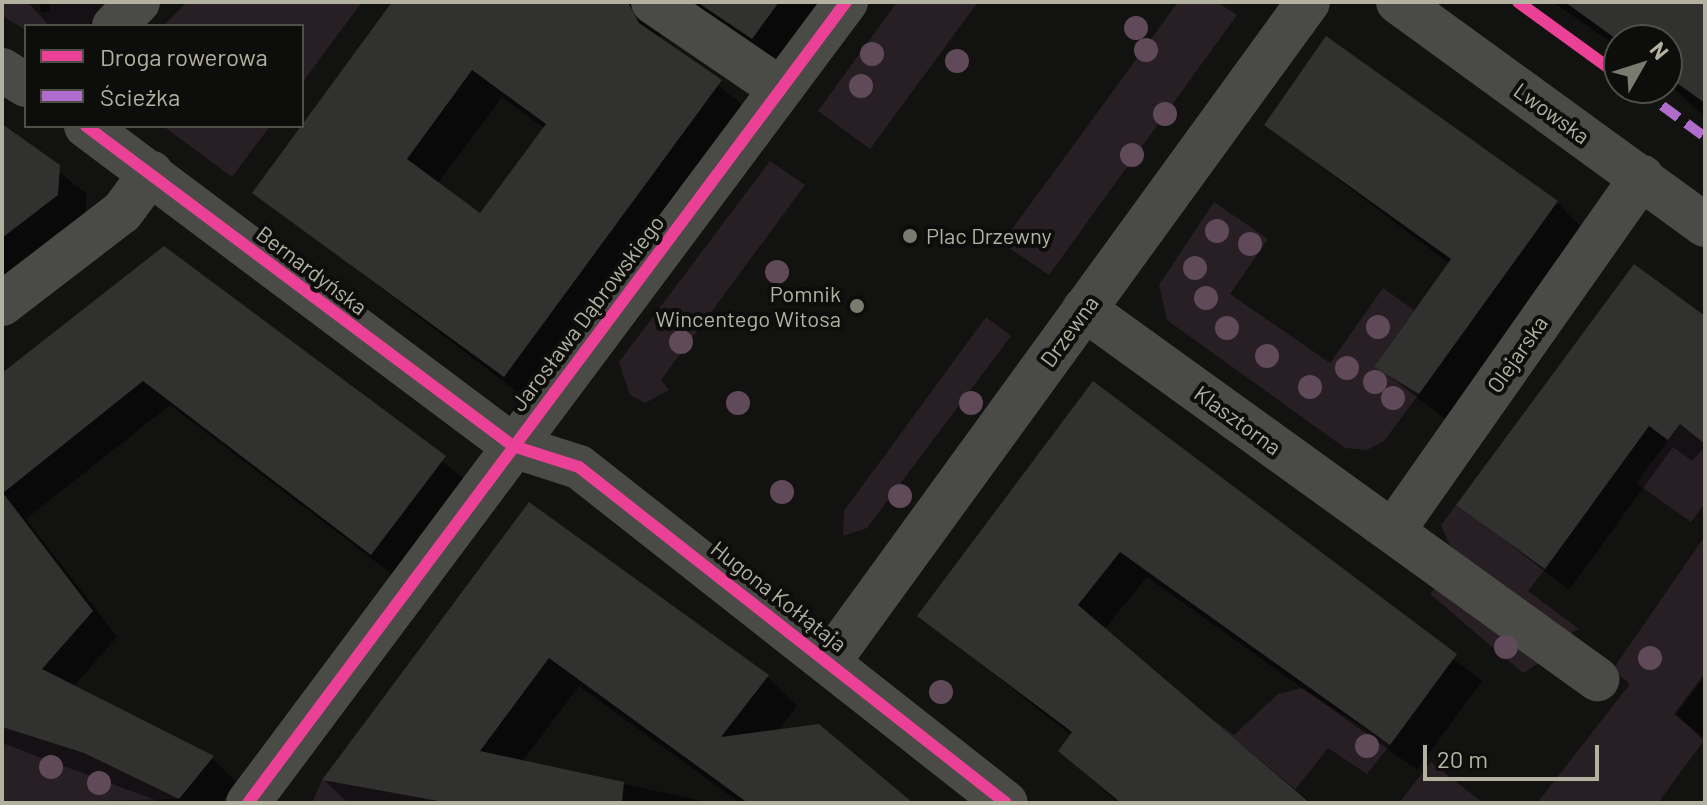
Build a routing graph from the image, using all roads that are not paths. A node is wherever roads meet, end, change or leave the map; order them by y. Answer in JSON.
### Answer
{"nodes":[{"id":1,"x":138,"y":2,"type":"edge"},
{"id":2,"x":653,"y":2,"type":"edge"},
{"id":3,"x":846,"y":2,"type":"edge"},
{"id":4,"x":1308,"y":2,"type":"edge"},
{"id":5,"x":1398,"y":2,"type":"edge"},
{"id":6,"x":116,"y":24,"type":"edge"},
{"id":7,"x":2,"y":70,"type":"edge"},
{"id":8,"x":24,"y":84,"type":"edge"},
{"id":9,"x":779,"y":88,"type":"junction"},
{"id":10,"x":89,"y":128,"type":"edge"},
{"id":11,"x":151,"y":173,"type":"junction"},
{"id":12,"x":1642,"y":177,"type":"junction"},
{"id":13,"x":1705,"y":225,"type":"edge"},
{"id":14,"x":2,"y":304,"type":"edge"},
{"id":15,"x":1084,"y":309,"type":"junction"},
{"id":16,"x":513,"y":446,"type":"junction"},
{"id":17,"x":1393,"y":531,"type":"junction"},
{"id":18,"x":830,"y":660,"type":"junction"},
{"id":19,"x":1597,"y":679,"type":"dead end"},
{"id":20,"x":248,"y":803,"type":"edge"},
{"id":21,"x":1006,"y":803,"type":"edge"}],
"edges":[{"from":1,"to":6,"type":"street"},
{"from":2,"to":9,"type":"street"},
{"from":3,"to":9,"type":"street","name":"Jarosława Dąbrowskiego"},
{"from":4,"to":15,"type":"street","name":"Drzewna"},
{"from":5,"to":12,"type":"street","name":"Lwowska"},
{"from":7,"to":8,"type":"street"},
{"from":9,"to":16,"type":"street","name":"Jarosława Dąbrowskiego"},
{"from":10,"to":11,"type":"street","name":"Bernardyńska"},
{"from":11,"to":14,"type":"street"},
{"from":11,"to":16,"type":"street","name":"Bernardyńska"},
{"from":12,"to":13,"type":"street","name":"Lwowska"},
{"from":12,"to":17,"type":"street","name":"Olejarska"},
{"from":15,"to":17,"type":"street","name":"Klasztorna"},
{"from":15,"to":18,"type":"street","name":"Drzewna"},
{"from":16,"to":18,"type":"street","name":"Hugona Kołłątaja"},
{"from":16,"to":20,"type":"street","name":"Jarosława Dąbrowskiego"},
{"from":17,"to":19,"type":"street","name":"Klasztorna"},
{"from":18,"to":21,"type":"street","name":"Hugona Kołłątaja"}]}
